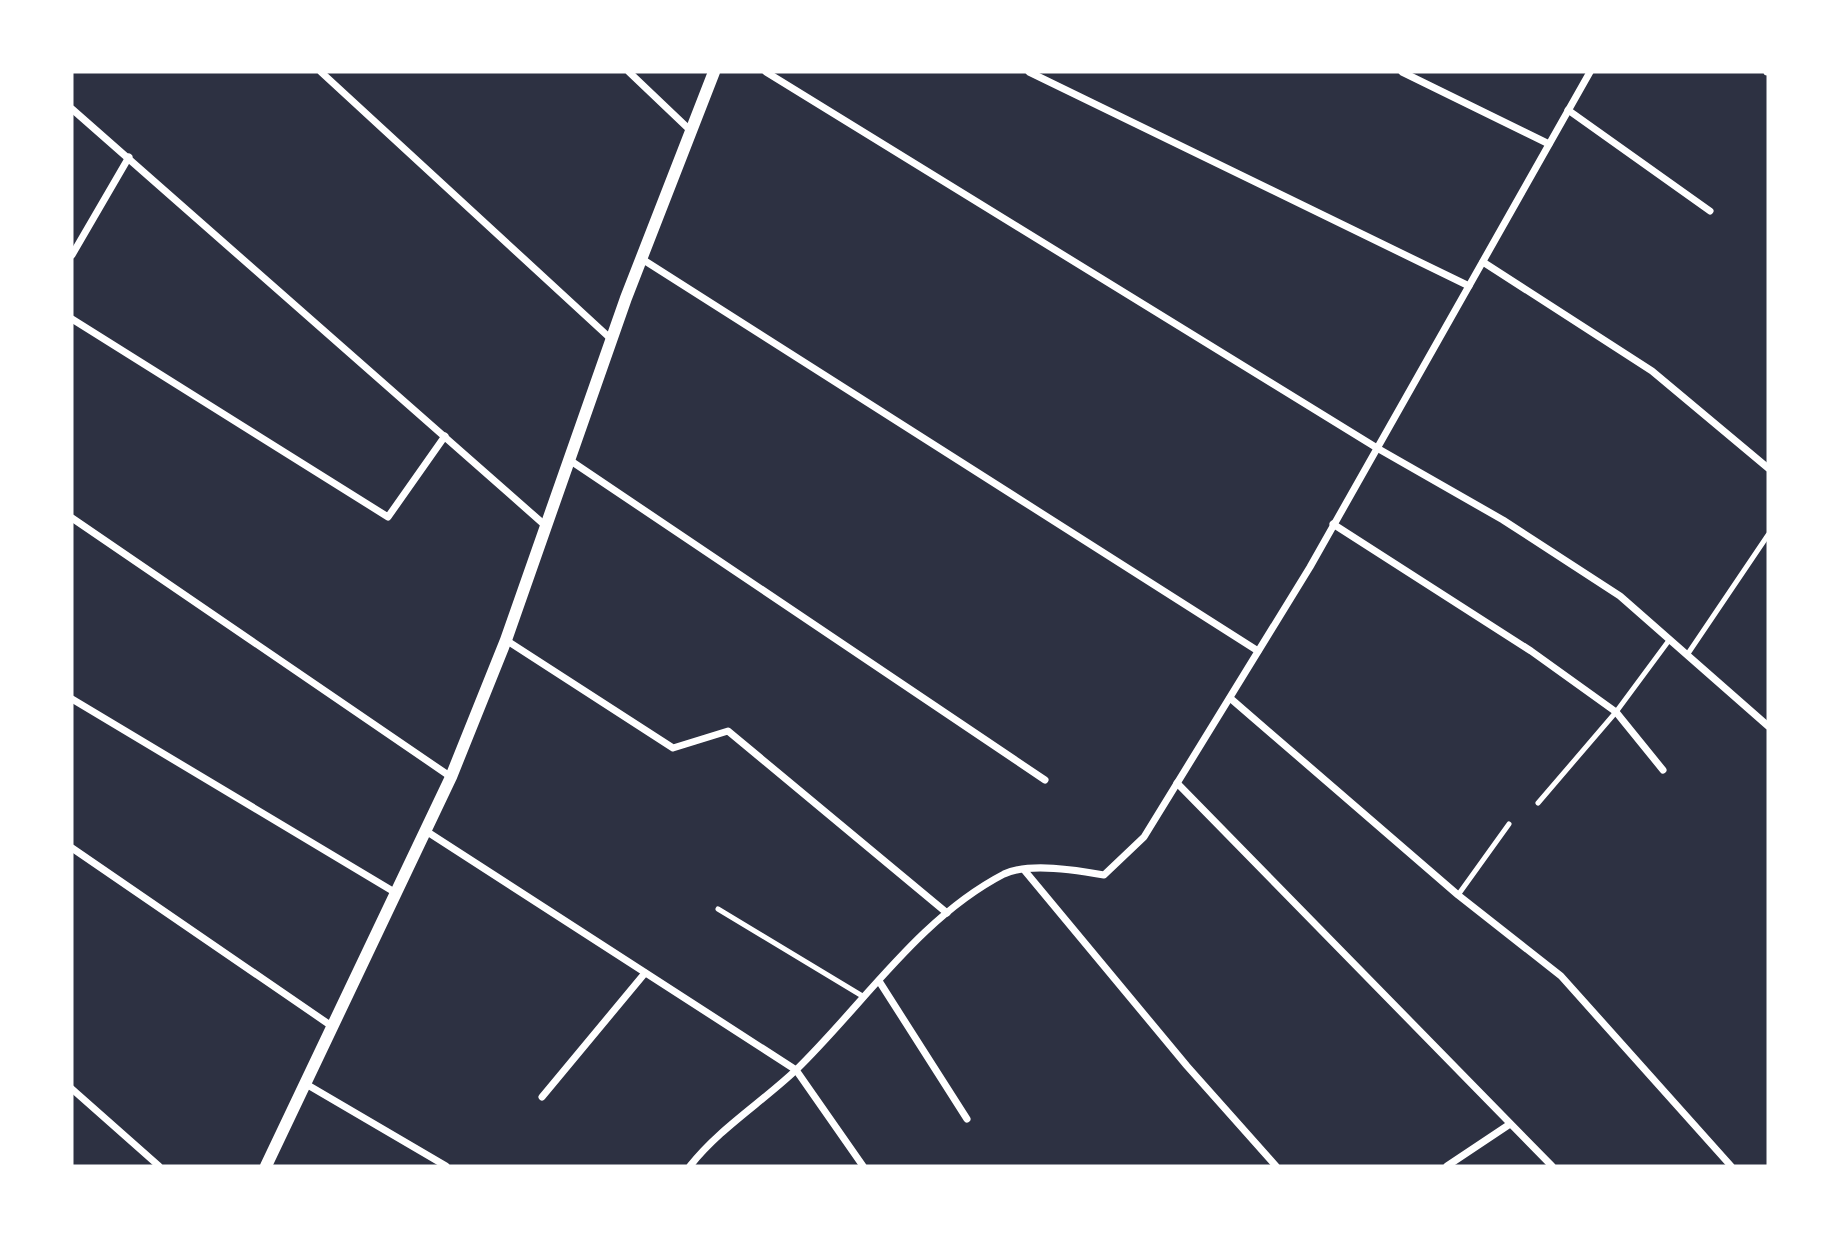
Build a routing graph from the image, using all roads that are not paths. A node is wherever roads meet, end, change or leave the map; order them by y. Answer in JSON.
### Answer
{"nodes":[{"id":1,"x":321,"y":72,"type":"edge"},
{"id":2,"x":629,"y":72,"type":"edge"},
{"id":3,"x":714,"y":72,"type":"edge"},
{"id":4,"x":766,"y":72,"type":"edge"},
{"id":5,"x":1029,"y":72,"type":"edge"},
{"id":6,"x":1402,"y":72,"type":"edge"},
{"id":7,"x":1590,"y":72,"type":"edge"},
{"id":8,"x":72,"y":109,"type":"edge"},
{"id":9,"x":1568,"y":110,"type":"junction"},
{"id":10,"x":693,"y":132,"type":"junction"},
{"id":11,"x":1549,"y":144,"type":"junction"},
{"id":12,"x":129,"y":157,"type":"junction"},
{"id":13,"x":1710,"y":211,"type":"dead end"},
{"id":14,"x":72,"y":255,"type":"edge"},
{"id":15,"x":642,"y":260,"type":"junction"},
{"id":16,"x":1483,"y":262,"type":"junction"},
{"id":17,"x":1469,"y":286,"type":"junction"},
{"id":18,"x":72,"y":320,"type":"edge"},
{"id":19,"x":612,"y":340,"type":"junction"},
{"id":20,"x":445,"y":436,"type":"junction"},
{"id":21,"x":1377,"y":448,"type":"junction"},
{"id":22,"x":571,"y":461,"type":"junction"},
{"id":23,"x":1768,"y":468,"type":"edge"},
{"id":24,"x":72,"y":518,"type":"edge"},
{"id":25,"x":1334,"y":524,"type":"junction"},
{"id":26,"x":547,"y":527,"type":"junction"},
{"id":27,"x":1768,"y":535,"type":"edge"},
{"id":28,"x":1670,"y":639,"type":"junction"},
{"id":29,"x":506,"y":640,"type":"junction"},
{"id":30,"x":1258,"y":651,"type":"junction"},
{"id":31,"x":1687,"y":654,"type":"junction"},
{"id":32,"x":1230,"y":698,"type":"junction"},
{"id":33,"x":72,"y":699,"type":"edge"},
{"id":34,"x":1616,"y":712,"type":"junction"},
{"id":35,"x":1768,"y":726,"type":"edge"},
{"id":36,"x":1663,"y":770,"type":"dead end"},
{"id":37,"x":451,"y":777,"type":"junction"},
{"id":38,"x":1045,"y":780,"type":"dead end"},
{"id":39,"x":1177,"y":783,"type":"junction"},
{"id":40,"x":1538,"y":803,"type":"dead end"},
{"id":41,"x":1509,"y":824,"type":"dead end"},
{"id":42,"x":426,"y":831,"type":"junction"},
{"id":43,"x":72,"y":848,"type":"edge"},
{"id":44,"x":1025,"y":871,"type":"junction"},
{"id":45,"x":396,"y":893,"type":"junction"},
{"id":46,"x":1458,"y":895,"type":"junction"},
{"id":47,"x":718,"y":909,"type":"dead end"},
{"id":48,"x":947,"y":913,"type":"junction"},
{"id":49,"x":646,"y":972,"type":"junction"},
{"id":50,"x":879,"y":981,"type":"junction"},
{"id":51,"x":864,"y":997,"type":"junction"},
{"id":52,"x":333,"y":1027,"type":"junction"},
{"id":53,"x":796,"y":1070,"type":"junction"},
{"id":54,"x":306,"y":1084,"type":"junction"},
{"id":55,"x":72,"y":1089,"type":"edge"},
{"id":56,"x":542,"y":1097,"type":"dead end"},
{"id":57,"x":967,"y":1119,"type":"dead end"},
{"id":58,"x":1510,"y":1124,"type":"junction"},
{"id":59,"x":159,"y":1166,"type":"edge"},
{"id":60,"x":266,"y":1166,"type":"edge"},
{"id":61,"x":446,"y":1166,"type":"edge"},
{"id":62,"x":690,"y":1166,"type":"edge"},
{"id":63,"x":863,"y":1166,"type":"edge"},
{"id":64,"x":1276,"y":1166,"type":"edge"},
{"id":65,"x":1447,"y":1166,"type":"edge"},
{"id":66,"x":1552,"y":1166,"type":"edge"},
{"id":67,"x":1731,"y":1166,"type":"edge"}],
"edges":[{"from":1,"to":19,"type":"street"},
{"from":2,"to":10,"type":"street"},
{"from":3,"to":10,"type":"street"},
{"from":4,"to":21,"type":"street"},
{"from":5,"to":17,"type":"street"},
{"from":6,"to":11,"type":"street"},
{"from":7,"to":9,"type":"street"},
{"from":8,"to":12,"type":"street"},
{"from":9,"to":11,"type":"street"},
{"from":9,"to":13,"type":"street"},
{"from":10,"to":15,"type":"street"},
{"from":11,"to":16,"type":"street"},
{"from":12,"to":14,"type":"street"},
{"from":12,"to":20,"type":"street"},
{"from":15,"to":19,"type":"street"},
{"from":15,"to":30,"type":"street"},
{"from":16,"to":17,"type":"street"},
{"from":16,"to":23,"type":"street"},
{"from":17,"to":21,"type":"street"},
{"from":18,"to":20,"type":"street"},
{"from":19,"to":22,"type":"street"},
{"from":20,"to":26,"type":"street"},
{"from":21,"to":25,"type":"street"},
{"from":21,"to":28,"type":"street"},
{"from":22,"to":26,"type":"street"},
{"from":22,"to":38,"type":"street"},
{"from":24,"to":37,"type":"street"},
{"from":25,"to":30,"type":"street"},
{"from":25,"to":34,"type":"street"},
{"from":26,"to":29,"type":"street"},
{"from":27,"to":31,"type":"lane"},
{"from":28,"to":31,"type":"street"},
{"from":28,"to":34,"type":"lane"},
{"from":29,"to":37,"type":"street"},
{"from":29,"to":48,"type":"street"},
{"from":30,"to":32,"type":"street"},
{"from":31,"to":35,"type":"street"},
{"from":32,"to":39,"type":"street"},
{"from":32,"to":46,"type":"street"},
{"from":33,"to":45,"type":"street"},
{"from":34,"to":36,"type":"street"},
{"from":34,"to":40,"type":"lane"},
{"from":37,"to":42,"type":"street"},
{"from":39,"to":44,"type":"street"},
{"from":39,"to":58,"type":"street"},
{"from":41,"to":46,"type":"lane"},
{"from":42,"to":45,"type":"street"},
{"from":42,"to":49,"type":"street"},
{"from":43,"to":52,"type":"street"},
{"from":44,"to":48,"type":"street"},
{"from":44,"to":64,"type":"street"},
{"from":45,"to":52,"type":"street"},
{"from":46,"to":67,"type":"street"},
{"from":47,"to":51,"type":"lane"},
{"from":48,"to":50,"type":"street"},
{"from":49,"to":53,"type":"street"},
{"from":49,"to":56,"type":"street"},
{"from":50,"to":51,"type":"street"},
{"from":50,"to":57,"type":"street"},
{"from":51,"to":53,"type":"street"},
{"from":52,"to":54,"type":"street"},
{"from":53,"to":62,"type":"street"},
{"from":53,"to":63,"type":"street"},
{"from":54,"to":60,"type":"street"},
{"from":54,"to":61,"type":"street"},
{"from":55,"to":59,"type":"street"},
{"from":58,"to":65,"type":"street"},
{"from":58,"to":66,"type":"street"}]}
